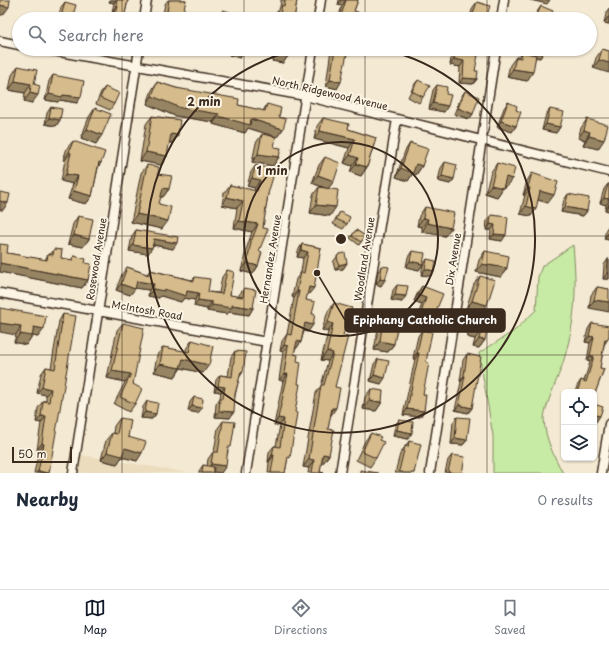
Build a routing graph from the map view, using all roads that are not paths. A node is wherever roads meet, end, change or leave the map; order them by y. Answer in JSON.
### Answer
{"nodes":[{"id":1,"x":147,"y":0,"type":"edge"},
{"id":2,"x":320,"y":0,"type":"edge"},
{"id":3,"x":504,"y":0,"type":"edge"},
{"id":4,"x":145,"y":12,"type":"edge"},
{"id":5,"x":319,"y":12,"type":"edge"},
{"id":6,"x":502,"y":12,"type":"edge"},
{"id":7,"x":0,"y":41,"type":"edge"},
{"id":8,"x":12,"y":44,"type":"edge"},
{"id":9,"x":81,"y":56,"type":"edge"},
{"id":10,"x":138,"y":56,"type":"edge"},
{"id":11,"x":312,"y":56,"type":"edge"},
{"id":12,"x":495,"y":56,"type":"edge"},
{"id":13,"x":136,"y":66,"type":"junction"},
{"id":14,"x":305,"y":96,"type":"junction"},
{"id":15,"x":397,"y":119,"type":"junction"},
{"id":16,"x":482,"y":140,"type":"junction"},
{"id":17,"x":609,"y":172,"type":"edge"},
{"id":18,"x":0,"y":293,"type":"edge"},
{"id":19,"x":98,"y":311,"type":"junction"},
{"id":20,"x":267,"y":342,"type":"junction"},
{"id":21,"x":609,"y":424,"type":"edge"},
{"id":22,"x":73,"y":473,"type":"edge"},
{"id":23,"x":246,"y":473,"type":"edge"},
{"id":24,"x":340,"y":473,"type":"edge"},
{"id":25,"x":430,"y":473,"type":"edge"},
{"id":26,"x":601,"y":473,"type":"edge"}],
"edges":[{"from":1,"to":4,"type":"street"},
{"from":2,"to":5,"type":"street"},
{"from":3,"to":6,"type":"street"},
{"from":7,"to":8,"type":"street"},
{"from":9,"to":13,"type":"street","name":"North Ridgewood Avenue"},
{"from":10,"to":13,"type":"street","name":"Rosewood Avenue"},
{"from":11,"to":14,"type":"street","name":"Hernandez Avenue"},
{"from":12,"to":16,"type":"street","name":"Dix Avenue"},
{"from":13,"to":14,"type":"street","name":"North Ridgewood Avenue"},
{"from":13,"to":19,"type":"street","name":"Rosewood Avenue"},
{"from":14,"to":15,"type":"street","name":"North Ridgewood Avenue"},
{"from":14,"to":20,"type":"street","name":"Hernandez Avenue"},
{"from":15,"to":16,"type":"street","name":"North Ridgewood Avenue"},
{"from":15,"to":24,"type":"street","name":"Woodland Avenue"},
{"from":16,"to":17,"type":"street","name":"North Ridgewood Avenue"},
{"from":16,"to":25,"type":"street","name":"Dix Avenue"},
{"from":18,"to":19,"type":"street","name":"McIntosh Road"},
{"from":19,"to":20,"type":"street","name":"McIntosh Road"},
{"from":19,"to":22,"type":"street","name":"Rosewood Avenue"},
{"from":20,"to":23,"type":"street","name":"Hernandez Avenue"},
{"from":21,"to":26,"type":"street"}]}
